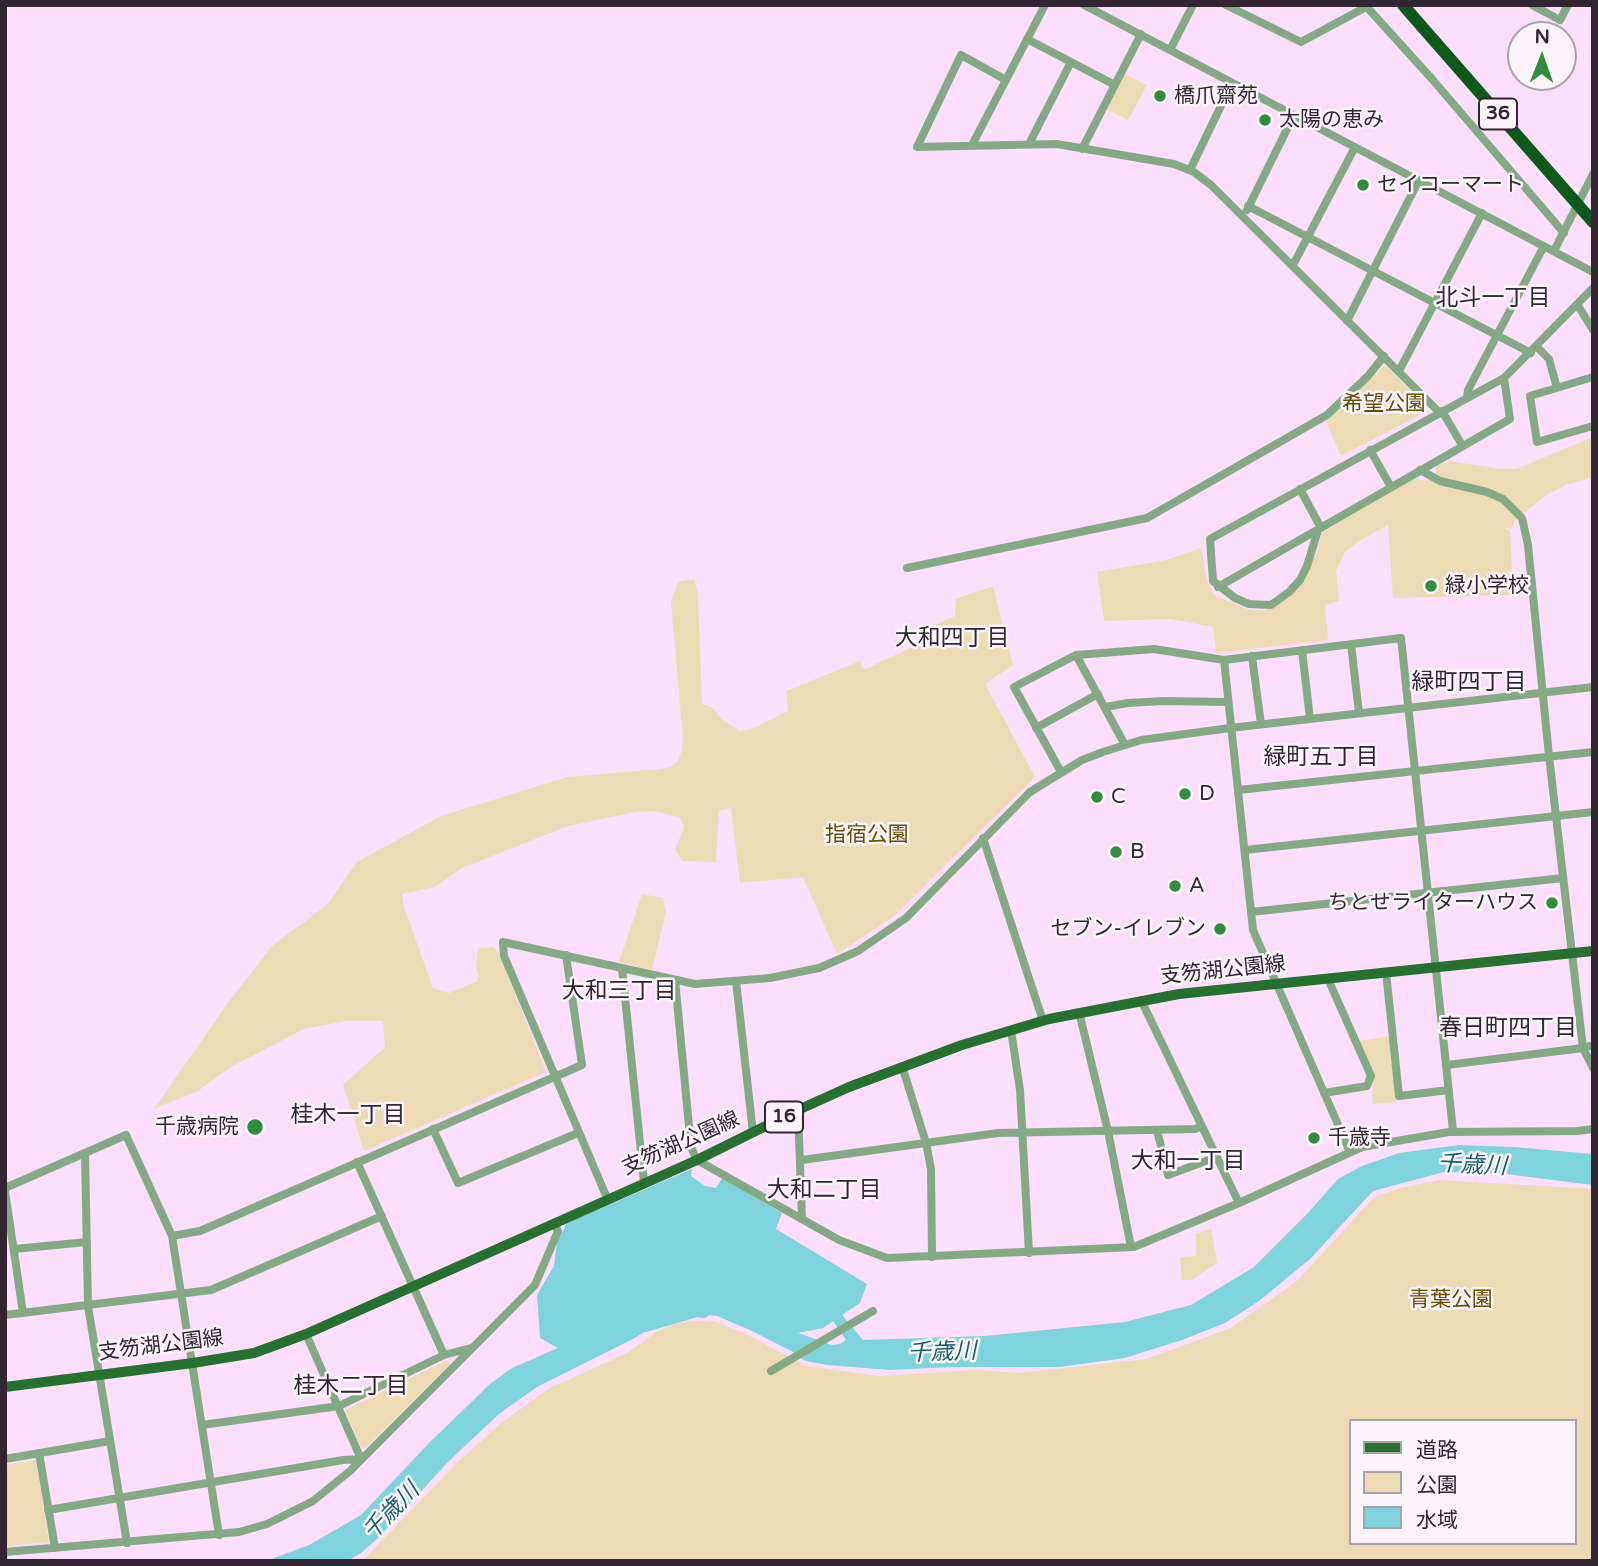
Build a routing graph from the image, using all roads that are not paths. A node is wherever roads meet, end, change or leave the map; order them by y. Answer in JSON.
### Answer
{"nodes":[{"id":1,"x":1045,"y":5,"type":"edge"},
{"id":2,"x":1084,"y":5,"type":"edge"},
{"id":3,"x":1193,"y":5,"type":"edge"},
{"id":4,"x":1226,"y":5,"type":"edge"},
{"id":5,"x":1403,"y":5,"type":"edge"},
{"id":6,"x":1532,"y":5,"type":"edge"},
{"id":7,"x":1568,"y":5,"type":"edge"},
{"id":8,"x":1366,"y":6,"type":"edge"},
{"id":9,"x":1141,"y":34,"type":"junction"},
{"id":10,"x":1027,"y":38,"type":"junction"},
{"id":11,"x":1170,"y":50,"type":"junction"},
{"id":12,"x":1071,"y":62,"type":"junction"},
{"id":13,"x":1006,"y":80,"type":"junction"},
{"id":14,"x":1232,"y":83,"type":"junction"},
{"id":15,"x":1115,"y":85,"type":"junction"},
{"id":16,"x":1294,"y":115,"type":"junction"},
{"id":17,"x":1029,"y":144,"type":"junction"},
{"id":18,"x":972,"y":145,"type":"junction"},
{"id":19,"x":1355,"y":147,"type":"junction"},
{"id":20,"x":1082,"y":149,"type":"junction"},
{"id":21,"x":1190,"y":170,"type":"junction"},
{"id":22,"x":1593,"y":174,"type":"edge"},
{"id":23,"x":1419,"y":180,"type":"junction"},
{"id":24,"x":1577,"y":204,"type":"junction"},
{"id":25,"x":1248,"y":206,"type":"junction"},
{"id":26,"x":1482,"y":213,"type":"junction"},
{"id":27,"x":1243,"y":217,"type":"junction"},
{"id":28,"x":1593,"y":222,"type":"edge"},
{"id":29,"x":1564,"y":233,"type":"junction"},
{"id":30,"x":1307,"y":237,"type":"junction"},
{"id":31,"x":1544,"y":246,"type":"junction"},
{"id":32,"x":1554,"y":251,"type":"junction"},
{"id":33,"x":1293,"y":265,"type":"junction"},
{"id":34,"x":1373,"y":271,"type":"junction"},
{"id":35,"x":1593,"y":272,"type":"edge"},
{"id":36,"x":1593,"y":288,"type":"edge"},
{"id":37,"x":1435,"y":304,"type":"junction"},
{"id":38,"x":1577,"y":304,"type":"junction"},
{"id":39,"x":1348,"y":321,"type":"junction"},
{"id":40,"x":1593,"y":330,"type":"edge"},
{"id":41,"x":1497,"y":336,"type":"junction"},
{"id":42,"x":1534,"y":350,"type":"junction"},
{"id":43,"x":1384,"y":356,"type":"junction"},
{"id":44,"x":1399,"y":371,"type":"junction"},
{"id":45,"x":1593,"y":377,"type":"edge"},
{"id":46,"x":1504,"y":378,"type":"junction"},
{"id":47,"x":1557,"y":388,"type":"junction"},
{"id":48,"x":1467,"y":397,"type":"junction"},
{"id":49,"x":1441,"y":411,"type":"junction"},
{"id":50,"x":1593,"y":426,"type":"edge"},
{"id":51,"x":1462,"y":446,"type":"junction"},
{"id":52,"x":1370,"y":450,"type":"junction"},
{"id":53,"x":1420,"y":470,"type":"junction"},
{"id":54,"x":1391,"y":487,"type":"junction"},
{"id":55,"x":1300,"y":489,"type":"junction"},
{"id":56,"x":1320,"y":529,"type":"junction"},
{"id":57,"x":906,"y":568,"type":"dead end"},
{"id":58,"x":1218,"y":587,"type":"junction"},
{"id":59,"x":1351,"y":645,"type":"junction"},
{"id":60,"x":1302,"y":650,"type":"junction"},
{"id":61,"x":1076,"y":655,"type":"junction"},
{"id":62,"x":1252,"y":656,"type":"junction"},
{"id":63,"x":1224,"y":660,"type":"junction"},
{"id":64,"x":1593,"y":687,"type":"edge"},
{"id":65,"x":1542,"y":692,"type":"junction"},
{"id":66,"x":1098,"y":694,"type":"junction"},
{"id":67,"x":1228,"y":702,"type":"junction"},
{"id":68,"x":1105,"y":707,"type":"junction"},
{"id":69,"x":1409,"y":707,"type":"junction"},
{"id":70,"x":1359,"y":713,"type":"junction"},
{"id":71,"x":1310,"y":719,"type":"junction"},
{"id":72,"x":1261,"y":724,"type":"junction"},
{"id":73,"x":1036,"y":728,"type":"junction"},
{"id":74,"x":1230,"y":728,"type":"junction"},
{"id":75,"x":1125,"y":745,"type":"junction"},
{"id":76,"x":1593,"y":752,"type":"edge"},
{"id":77,"x":1549,"y":757,"type":"junction"},
{"id":78,"x":1414,"y":771,"type":"junction"},
{"id":79,"x":1061,"y":772,"type":"junction"},
{"id":80,"x":1238,"y":790,"type":"junction"},
{"id":81,"x":1593,"y":812,"type":"edge"},
{"id":82,"x":1556,"y":816,"type":"junction"},
{"id":83,"x":1420,"y":831,"type":"junction"},
{"id":84,"x":983,"y":838,"type":"junction"},
{"id":85,"x":1245,"y":850,"type":"junction"},
{"id":86,"x":1563,"y":878,"type":"junction"},
{"id":87,"x":1427,"y":893,"type":"junction"},
{"id":88,"x":1251,"y":912,"type":"junction"},
{"id":89,"x":1593,"y":951,"type":"edge"},
{"id":90,"x":1572,"y":953,"type":"junction"},
{"id":91,"x":566,"y":955,"type":"junction"},
{"id":92,"x":1437,"y":967,"type":"junction"},
{"id":93,"x":622,"y":968,"type":"junction"},
{"id":94,"x":1386,"y":972,"type":"junction"},
{"id":95,"x":1328,"y":979,"type":"junction"},
{"id":96,"x":675,"y":980,"type":"junction"},
{"id":97,"x":736,"y":981,"type":"junction"},
{"id":98,"x":1276,"y":985,"type":"junction"},
{"id":99,"x":1141,"y":1000,"type":"junction"},
{"id":100,"x":1079,"y":1012,"type":"junction"},
{"id":101,"x":1043,"y":1021,"type":"junction"},
{"id":102,"x":1011,"y":1030,"type":"junction"},
{"id":103,"x":1593,"y":1045,"type":"edge"},
{"id":104,"x":1583,"y":1048,"type":"junction"},
{"id":105,"x":1447,"y":1065,"type":"junction"},
{"id":106,"x":902,"y":1066,"type":"junction"},
{"id":107,"x":1593,"y":1068,"type":"edge"},
{"id":108,"x":554,"y":1076,"type":"junction"},
{"id":109,"x":1449,"y":1090,"type":"junction"},
{"id":110,"x":1324,"y":1093,"type":"junction"},
{"id":111,"x":798,"y":1110,"type":"junction"},
{"id":112,"x":1202,"y":1126,"type":"junction"},
{"id":113,"x":433,"y":1129,"type":"junction"},
{"id":114,"x":1593,"y":1129,"type":"edge"},
{"id":115,"x":1157,"y":1130,"type":"junction"},
{"id":116,"x":1108,"y":1131,"type":"junction"},
{"id":117,"x":1453,"y":1131,"type":"junction"},
{"id":118,"x":578,"y":1133,"type":"junction"},
{"id":119,"x":753,"y":1133,"type":"junction"},
{"id":120,"x":1024,"y":1133,"type":"junction"},
{"id":121,"x":926,"y":1143,"type":"junction"},
{"id":122,"x":1350,"y":1152,"type":"junction"},
{"id":123,"x":85,"y":1153,"type":"junction"},
{"id":124,"x":1217,"y":1157,"type":"junction"},
{"id":125,"x":697,"y":1160,"type":"junction"},
{"id":126,"x":802,"y":1160,"type":"junction"},
{"id":127,"x":357,"y":1162,"type":"junction"},
{"id":128,"x":644,"y":1182,"type":"junction"},
{"id":129,"x":5,"y":1189,"type":"edge"},
{"id":130,"x":607,"y":1198,"type":"junction"},
{"id":131,"x":1239,"y":1203,"type":"junction"},
{"id":132,"x":382,"y":1216,"type":"junction"},
{"id":133,"x":803,"y":1218,"type":"junction"},
{"id":134,"x":554,"y":1223,"type":"junction"},
{"id":135,"x":172,"y":1236,"type":"junction"},
{"id":136,"x":87,"y":1242,"type":"junction"},
{"id":137,"x":1131,"y":1247,"type":"junction"},
{"id":138,"x":14,"y":1250,"type":"junction"},
{"id":139,"x":1029,"y":1253,"type":"junction"},
{"id":140,"x":932,"y":1256,"type":"junction"},
{"id":141,"x":414,"y":1286,"type":"junction"},
{"id":142,"x":181,"y":1296,"type":"junction"},
{"id":143,"x":88,"y":1306,"type":"junction"},
{"id":144,"x":23,"y":1313,"type":"junction"},
{"id":145,"x":870,"y":1313,"type":"dead end"},
{"id":146,"x":5,"y":1315,"type":"edge"},
{"id":147,"x":306,"y":1334,"type":"junction"},
{"id":148,"x":474,"y":1347,"type":"junction"},
{"id":149,"x":444,"y":1355,"type":"junction"},
{"id":150,"x":193,"y":1363,"type":"junction"},
{"id":151,"x":771,"y":1371,"type":"dead end"},
{"id":152,"x":98,"y":1374,"type":"junction"},
{"id":153,"x":5,"y":1387,"type":"edge"},
{"id":154,"x":339,"y":1406,"type":"junction"},
{"id":155,"x":202,"y":1425,"type":"junction"},
{"id":156,"x":110,"y":1441,"type":"junction"},
{"id":157,"x":39,"y":1453,"type":"junction"},
{"id":158,"x":5,"y":1459,"type":"edge"},
{"id":159,"x":361,"y":1459,"type":"junction"},
{"id":160,"x":211,"y":1483,"type":"junction"},
{"id":161,"x":120,"y":1498,"type":"junction"},
{"id":162,"x":48,"y":1510,"type":"junction"},
{"id":163,"x":219,"y":1535,"type":"junction"},
{"id":164,"x":127,"y":1543,"type":"junction"},
{"id":165,"x":55,"y":1548,"type":"junction"},
{"id":166,"x":5,"y":1552,"type":"edge"}],
"edges":[{"from":1,"to":10,"type":"street"},
{"from":2,"to":9,"type":"street"},
{"from":3,"to":11,"type":"street"},
{"from":4,"to":8,"type":"street"},
{"from":5,"to":24,"type":"highway","number":"36"},
{"from":6,"to":7,"type":"street"},
{"from":8,"to":29,"type":"street"},
{"from":9,"to":11,"type":"street"},
{"from":9,"to":15,"type":"street"},
{"from":10,"to":12,"type":"street"},
{"from":10,"to":13,"type":"street"},
{"from":11,"to":14,"type":"street"},
{"from":12,"to":15,"type":"street"},
{"from":12,"to":17,"type":"street"},
{"from":13,"to":18,"type":"street"},
{"from":13,"to":18,"type":"street"},
{"from":14,"to":16,"type":"street"},
{"from":14,"to":21,"type":"street"},
{"from":15,"to":20,"type":"street"},
{"from":16,"to":19,"type":"street"},
{"from":16,"to":25,"type":"street"},
{"from":17,"to":18,"type":"street"},
{"from":17,"to":20,"type":"street"},
{"from":19,"to":23,"type":"street"},
{"from":19,"to":30,"type":"street"},
{"from":20,"to":21,"type":"street"},
{"from":21,"to":27,"type":"street"},
{"from":22,"to":24,"type":"street"},
{"from":23,"to":26,"type":"street"},
{"from":23,"to":34,"type":"street"},
{"from":24,"to":28,"type":"highway","number":"36"},
{"from":24,"to":29,"type":"street"},
{"from":25,"to":27,"type":"street"},
{"from":25,"to":30,"type":"street"},
{"from":26,"to":31,"type":"street"},
{"from":26,"to":37,"type":"street"},
{"from":27,"to":33,"type":"street"},
{"from":29,"to":32,"type":"street"},
{"from":30,"to":33,"type":"street"},
{"from":30,"to":34,"type":"street"},
{"from":31,"to":32,"type":"street"},
{"from":31,"to":41,"type":"street"},
{"from":32,"to":35,"type":"street"},
{"from":33,"to":39,"type":"street"},
{"from":34,"to":37,"type":"street"},
{"from":34,"to":39,"type":"street"},
{"from":36,"to":38,"type":"street"},
{"from":37,"to":41,"type":"street"},
{"from":37,"to":44,"type":"street"},
{"from":38,"to":40,"type":"street"},
{"from":38,"to":42,"type":"street"},
{"from":39,"to":43,"type":"street"},
{"from":41,"to":42,"type":"street"},
{"from":41,"to":48,"type":"street"},
{"from":42,"to":46,"type":"street"},
{"from":42,"to":47,"type":"street"},
{"from":43,"to":44,"type":"street"},
{"from":43,"to":57,"type":"street"},
{"from":44,"to":49,"type":"street"},
{"from":45,"to":47,"type":"street"},
{"from":46,"to":48,"type":"street"},
{"from":46,"to":51,"type":"street"},
{"from":47,"to":50,"type":"street"},
{"from":48,"to":49,"type":"street"},
{"from":49,"to":51,"type":"street"},
{"from":49,"to":52,"type":"street"},
{"from":51,"to":53,"type":"street"},
{"from":52,"to":54,"type":"street"},
{"from":52,"to":55,"type":"street"},
{"from":53,"to":54,"type":"street"},
{"from":53,"to":65,"type":"street"},
{"from":54,"to":56,"type":"street"},
{"from":55,"to":56,"type":"street"},
{"from":55,"to":58,"type":"street"},
{"from":56,"to":58,"type":"street"},
{"from":56,"to":58,"type":"street"},
{"from":59,"to":60,"type":"street"},
{"from":59,"to":69,"type":"street"},
{"from":59,"to":70,"type":"street"},
{"from":60,"to":62,"type":"street"},
{"from":60,"to":71,"type":"street"},
{"from":61,"to":63,"type":"street"},
{"from":61,"to":66,"type":"street"},
{"from":61,"to":73,"type":"street"},
{"from":62,"to":63,"type":"street"},
{"from":62,"to":72,"type":"street"},
{"from":63,"to":67,"type":"street"},
{"from":64,"to":65,"type":"street"},
{"from":65,"to":69,"type":"street"},
{"from":65,"to":77,"type":"street"},
{"from":66,"to":68,"type":"street"},
{"from":66,"to":73,"type":"street"},
{"from":67,"to":68,"type":"street"},
{"from":67,"to":74,"type":"street"},
{"from":68,"to":75,"type":"street"},
{"from":69,"to":70,"type":"street"},
{"from":69,"to":78,"type":"street"},
{"from":70,"to":71,"type":"street"},
{"from":71,"to":72,"type":"street"},
{"from":72,"to":74,"type":"street"},
{"from":73,"to":79,"type":"street"},
{"from":74,"to":75,"type":"street"},
{"from":74,"to":80,"type":"street"},
{"from":75,"to":79,"type":"street"},
{"from":76,"to":77,"type":"street"},
{"from":77,"to":78,"type":"street"},
{"from":77,"to":82,"type":"street"},
{"from":78,"to":80,"type":"street"},
{"from":78,"to":83,"type":"street"},
{"from":79,"to":84,"type":"street"},
{"from":80,"to":85,"type":"street"},
{"from":81,"to":82,"type":"street"},
{"from":82,"to":83,"type":"street"},
{"from":82,"to":86,"type":"street"},
{"from":83,"to":85,"type":"street"},
{"from":83,"to":87,"type":"street"},
{"from":84,"to":97,"type":"street"},
{"from":84,"to":101,"type":"street"},
{"from":85,"to":88,"type":"street"},
{"from":86,"to":87,"type":"street"},
{"from":86,"to":90,"type":"street"},
{"from":87,"to":88,"type":"street"},
{"from":87,"to":92,"type":"street"},
{"from":88,"to":98,"type":"street"},
{"from":89,"to":90,"type":"main road","name":"支笏湖公園線","number":"16"},
{"from":90,"to":92,"type":"main road","name":"支笏湖公園線","number":"16"},
{"from":90,"to":104,"type":"street"},
{"from":91,"to":93,"type":"street"},
{"from":91,"to":108,"type":"street"},
{"from":91,"to":108,"type":"street"},
{"from":92,"to":94,"type":"main road","name":"支笏湖公園線","number":"16"},
{"from":92,"to":105,"type":"street"},
{"from":93,"to":96,"type":"street"},
{"from":93,"to":128,"type":"street"},
{"from":94,"to":95,"type":"main road","name":"支笏湖公園線","number":"16"},
{"from":94,"to":109,"type":"street"},
{"from":95,"to":98,"type":"main road","name":"支笏湖公園線","number":"16"},
{"from":95,"to":110,"type":"street"},
{"from":96,"to":97,"type":"street"},
{"from":96,"to":125,"type":"street"},
{"from":97,"to":119,"type":"street"},
{"from":98,"to":99,"type":"main road","name":"支笏湖公園線","number":"16"},
{"from":98,"to":110,"type":"street"},
{"from":99,"to":100,"type":"main road","name":"支笏湖公園線","number":"16"},
{"from":99,"to":112,"type":"street"},
{"from":100,"to":101,"type":"main road","name":"支笏湖公園線","number":"16"},
{"from":100,"to":116,"type":"street"},
{"from":101,"to":102,"type":"main road","name":"支笏湖公園線","number":"16"},
{"from":102,"to":106,"type":"main road","name":"支笏湖公園線","number":"16"},
{"from":102,"to":120,"type":"street"},
{"from":103,"to":104,"type":"street"},
{"from":104,"to":105,"type":"street"},
{"from":104,"to":107,"type":"street"},
{"from":105,"to":109,"type":"street"},
{"from":106,"to":111,"type":"main road","name":"支笏湖公園線","number":"16"},
{"from":106,"to":121,"type":"street"},
{"from":108,"to":113,"type":"street"},
{"from":108,"to":118,"type":"street"},
{"from":109,"to":117,"type":"street"},
{"from":110,"to":122,"type":"street"},
{"from":111,"to":119,"type":"main road","name":"支笏湖公園線","number":"16"},
{"from":111,"to":126,"type":"street"},
{"from":112,"to":115,"type":"street"},
{"from":112,"to":124,"type":"street"},
{"from":113,"to":118,"type":"street"},
{"from":113,"to":127,"type":"street"},
{"from":114,"to":117,"type":"street"},
{"from":115,"to":116,"type":"street"},
{"from":115,"to":124,"type":"street"},
{"from":116,"to":120,"type":"street"},
{"from":116,"to":137,"type":"street"},
{"from":117,"to":122,"type":"street"},
{"from":118,"to":130,"type":"street"},
{"from":119,"to":125,"type":"main road","name":"支笏湖公園線","number":"16"},
{"from":120,"to":121,"type":"street"},
{"from":120,"to":139,"type":"street"},
{"from":121,"to":126,"type":"street"},
{"from":121,"to":140,"type":"street"},
{"from":122,"to":131,"type":"street"},
{"from":123,"to":129,"type":"street"},
{"from":123,"to":135,"type":"street"},
{"from":123,"to":136,"type":"street"},
{"from":124,"to":131,"type":"street"},
{"from":125,"to":128,"type":"main road","name":"支笏湖公園線","number":"16"},
{"from":125,"to":133,"type":"street"},
{"from":126,"to":133,"type":"street"},
{"from":127,"to":132,"type":"street"},
{"from":127,"to":135,"type":"street"},
{"from":128,"to":130,"type":"main road","name":"支笏湖公園線","number":"16"},
{"from":129,"to":138,"type":"street"},
{"from":130,"to":134,"type":"main road","name":"支笏湖公園線","number":"16"},
{"from":131,"to":137,"type":"street"},
{"from":132,"to":141,"type":"street"},
{"from":132,"to":142,"type":"street"},
{"from":133,"to":140,"type":"street"},
{"from":134,"to":141,"type":"main road","name":"支笏湖公園線","number":"16"},
{"from":134,"to":148,"type":"street"},
{"from":135,"to":142,"type":"street"},
{"from":136,"to":138,"type":"street"},
{"from":136,"to":143,"type":"street"},
{"from":137,"to":139,"type":"street"},
{"from":138,"to":144,"type":"street"},
{"from":139,"to":140,"type":"street"},
{"from":141,"to":147,"type":"main road","name":"支笏湖公園線","number":"16"},
{"from":141,"to":149,"type":"street"},
{"from":142,"to":143,"type":"street"},
{"from":142,"to":150,"type":"street"},
{"from":143,"to":144,"type":"street"},
{"from":143,"to":152,"type":"street"},
{"from":144,"to":146,"type":"street"},
{"from":145,"to":151,"type":"street"},
{"from":147,"to":150,"type":"main road","name":"支笏湖公園線","number":"16"},
{"from":147,"to":154,"type":"street"},
{"from":148,"to":149,"type":"street"},
{"from":148,"to":159,"type":"street"},
{"from":149,"to":154,"type":"street"},
{"from":150,"to":152,"type":"main road","name":"支笏湖公園線","number":"16"},
{"from":150,"to":155,"type":"street"},
{"from":152,"to":153,"type":"main road","name":"支笏湖公園線","number":"16"},
{"from":152,"to":156,"type":"street"},
{"from":154,"to":155,"type":"street"},
{"from":154,"to":159,"type":"street"},
{"from":155,"to":160,"type":"street"},
{"from":156,"to":157,"type":"street"},
{"from":156,"to":161,"type":"street"},
{"from":157,"to":158,"type":"street"},
{"from":157,"to":162,"type":"street"},
{"from":159,"to":160,"type":"street"},
{"from":159,"to":163,"type":"street"},
{"from":160,"to":161,"type":"street"},
{"from":160,"to":163,"type":"street"},
{"from":161,"to":162,"type":"street"},
{"from":161,"to":164,"type":"street"},
{"from":162,"to":165,"type":"street"},
{"from":163,"to":164,"type":"street"},
{"from":164,"to":165,"type":"street"},
{"from":165,"to":166,"type":"street"}]}
